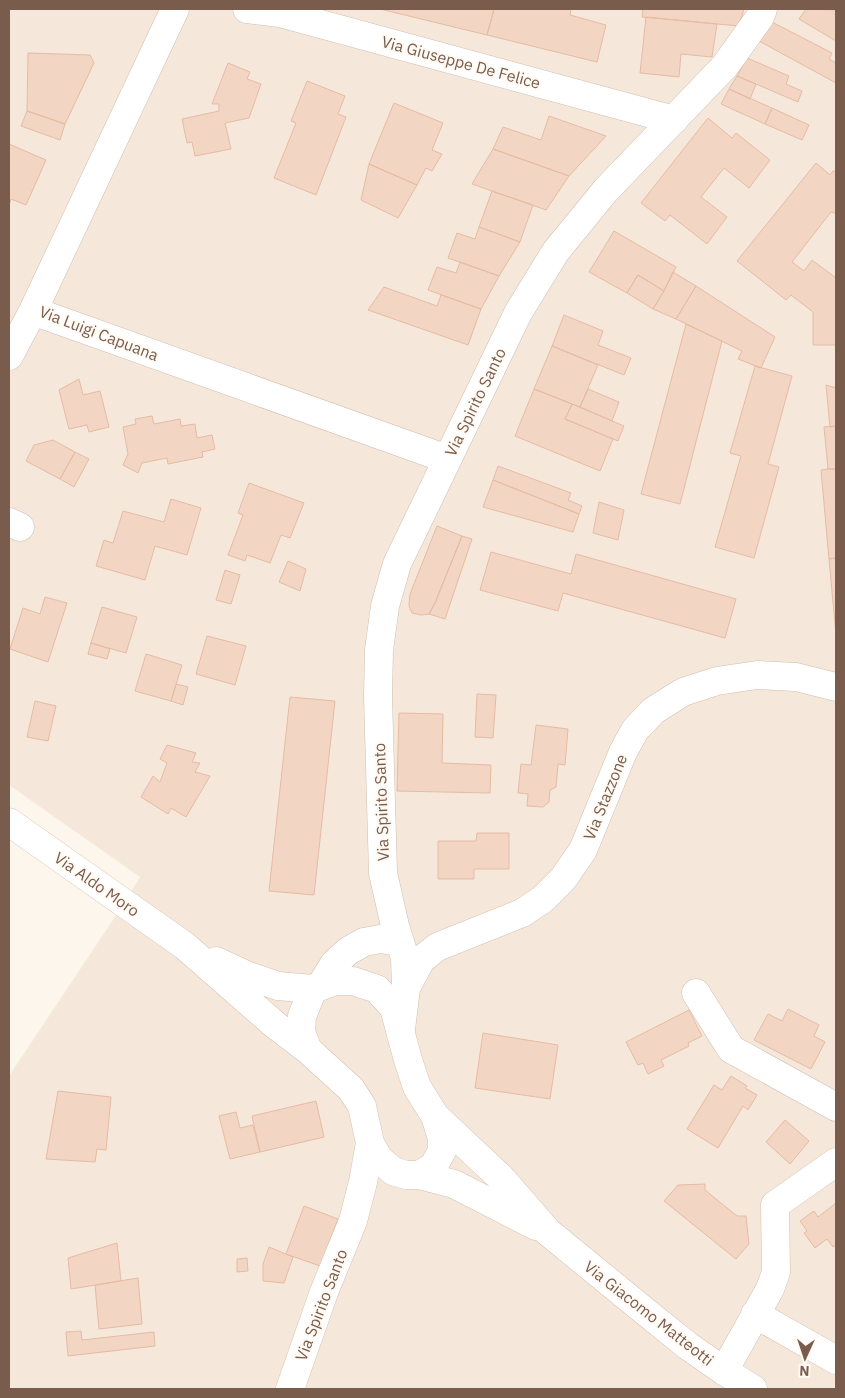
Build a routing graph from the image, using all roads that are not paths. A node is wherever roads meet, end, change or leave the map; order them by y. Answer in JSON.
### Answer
{"nodes":[{"id":1,"x":175,"y":9,"type":"edge"},
{"id":2,"x":247,"y":9,"type":"edge"},
{"id":3,"x":764,"y":9,"type":"edge"},
{"id":4,"x":674,"y":120,"type":"junction"},
{"id":5,"x":33,"y":311,"type":"junction"},
{"id":6,"x":9,"y":356,"type":"edge"},
{"id":7,"x":447,"y":459,"type":"junction"},
{"id":8,"x":836,"y":687,"type":"edge"},
{"id":9,"x":9,"y":822,"type":"edge"},
{"id":10,"x":383,"y":873,"type":"junction"},
{"id":11,"x":364,"y":942,"type":"junction"},
{"id":12,"x":400,"y":942,"type":"junction"},
{"id":13,"x":185,"y":946,"type":"junction"},
{"id":14,"x":317,"y":987,"type":"junction"},
{"id":15,"x":406,"y":988,"type":"junction"},
{"id":16,"x":696,"y":993,"type":"dead end"},
{"id":17,"x":401,"y":1029,"type":"junction"},
{"id":18,"x":308,"y":1050,"type":"junction"},
{"id":19,"x":836,"y":1107,"type":"edge"},
{"id":20,"x":435,"y":1116,"type":"junction"},
{"id":21,"x":370,"y":1143,"type":"junction"},
{"id":22,"x":836,"y":1162,"type":"edge"},
{"id":23,"x":412,"y":1175,"type":"junction"},
{"id":24,"x":354,"y":1221,"type":"junction"},
{"id":25,"x":548,"y":1232,"type":"junction"},
{"id":26,"x":755,"y":1314,"type":"junction"},
{"id":27,"x":836,"y":1360,"type":"edge"},
{"id":28,"x":724,"y":1371,"type":"junction"},
{"id":29,"x":290,"y":1389,"type":"edge"},
{"id":30,"x":753,"y":1389,"type":"edge"}],
"edges":[{"from":1,"to":5,"type":"street","name":"Via Luigi Capuana"},
{"from":2,"to":4,"type":"street","name":"Via Giuseppe De Felice"},
{"from":3,"to":4,"type":"street","name":"Via Spirito Santo"},
{"from":4,"to":7,"type":"street","name":"Via Spirito Santo"},
{"from":5,"to":6,"type":"street"},
{"from":5,"to":7,"type":"street","name":"Via Luigi Capuana"},
{"from":7,"to":10,"type":"street","name":"Via Spirito Santo"},
{"from":8,"to":15,"type":"street","name":"Via Stazzone"},
{"from":9,"to":13,"type":"street","name":"Via Aldo Moro"},
{"from":10,"to":11,"type":"street"},
{"from":10,"to":12,"type":"street"},
{"from":11,"to":12,"type":"street"},
{"from":11,"to":14,"type":"street"},
{"from":12,"to":15,"type":"street"},
{"from":13,"to":14,"type":"street"},
{"from":13,"to":18,"type":"street"},
{"from":14,"to":17,"type":"street"},
{"from":14,"to":18,"type":"street"},
{"from":15,"to":17,"type":"street"},
{"from":16,"to":19,"type":"street"},
{"from":17,"to":20,"type":"street"},
{"from":18,"to":21,"type":"street"},
{"from":20,"to":23,"type":"street"},
{"from":20,"to":25,"type":"street"},
{"from":21,"to":23,"type":"street"},
{"from":21,"to":24,"type":"street"},
{"from":22,"to":26,"type":"street"},
{"from":23,"to":24,"type":"street"},
{"from":23,"to":25,"type":"street"},
{"from":24,"to":29,"type":"street","name":"Via Spirito Santo"},
{"from":25,"to":28,"type":"street","name":"Via Giacomo Matteotti"},
{"from":26,"to":27,"type":"street"},
{"from":26,"to":28,"type":"street"},
{"from":28,"to":30,"type":"street","name":"Via Giacomo Matteotti"}]}
